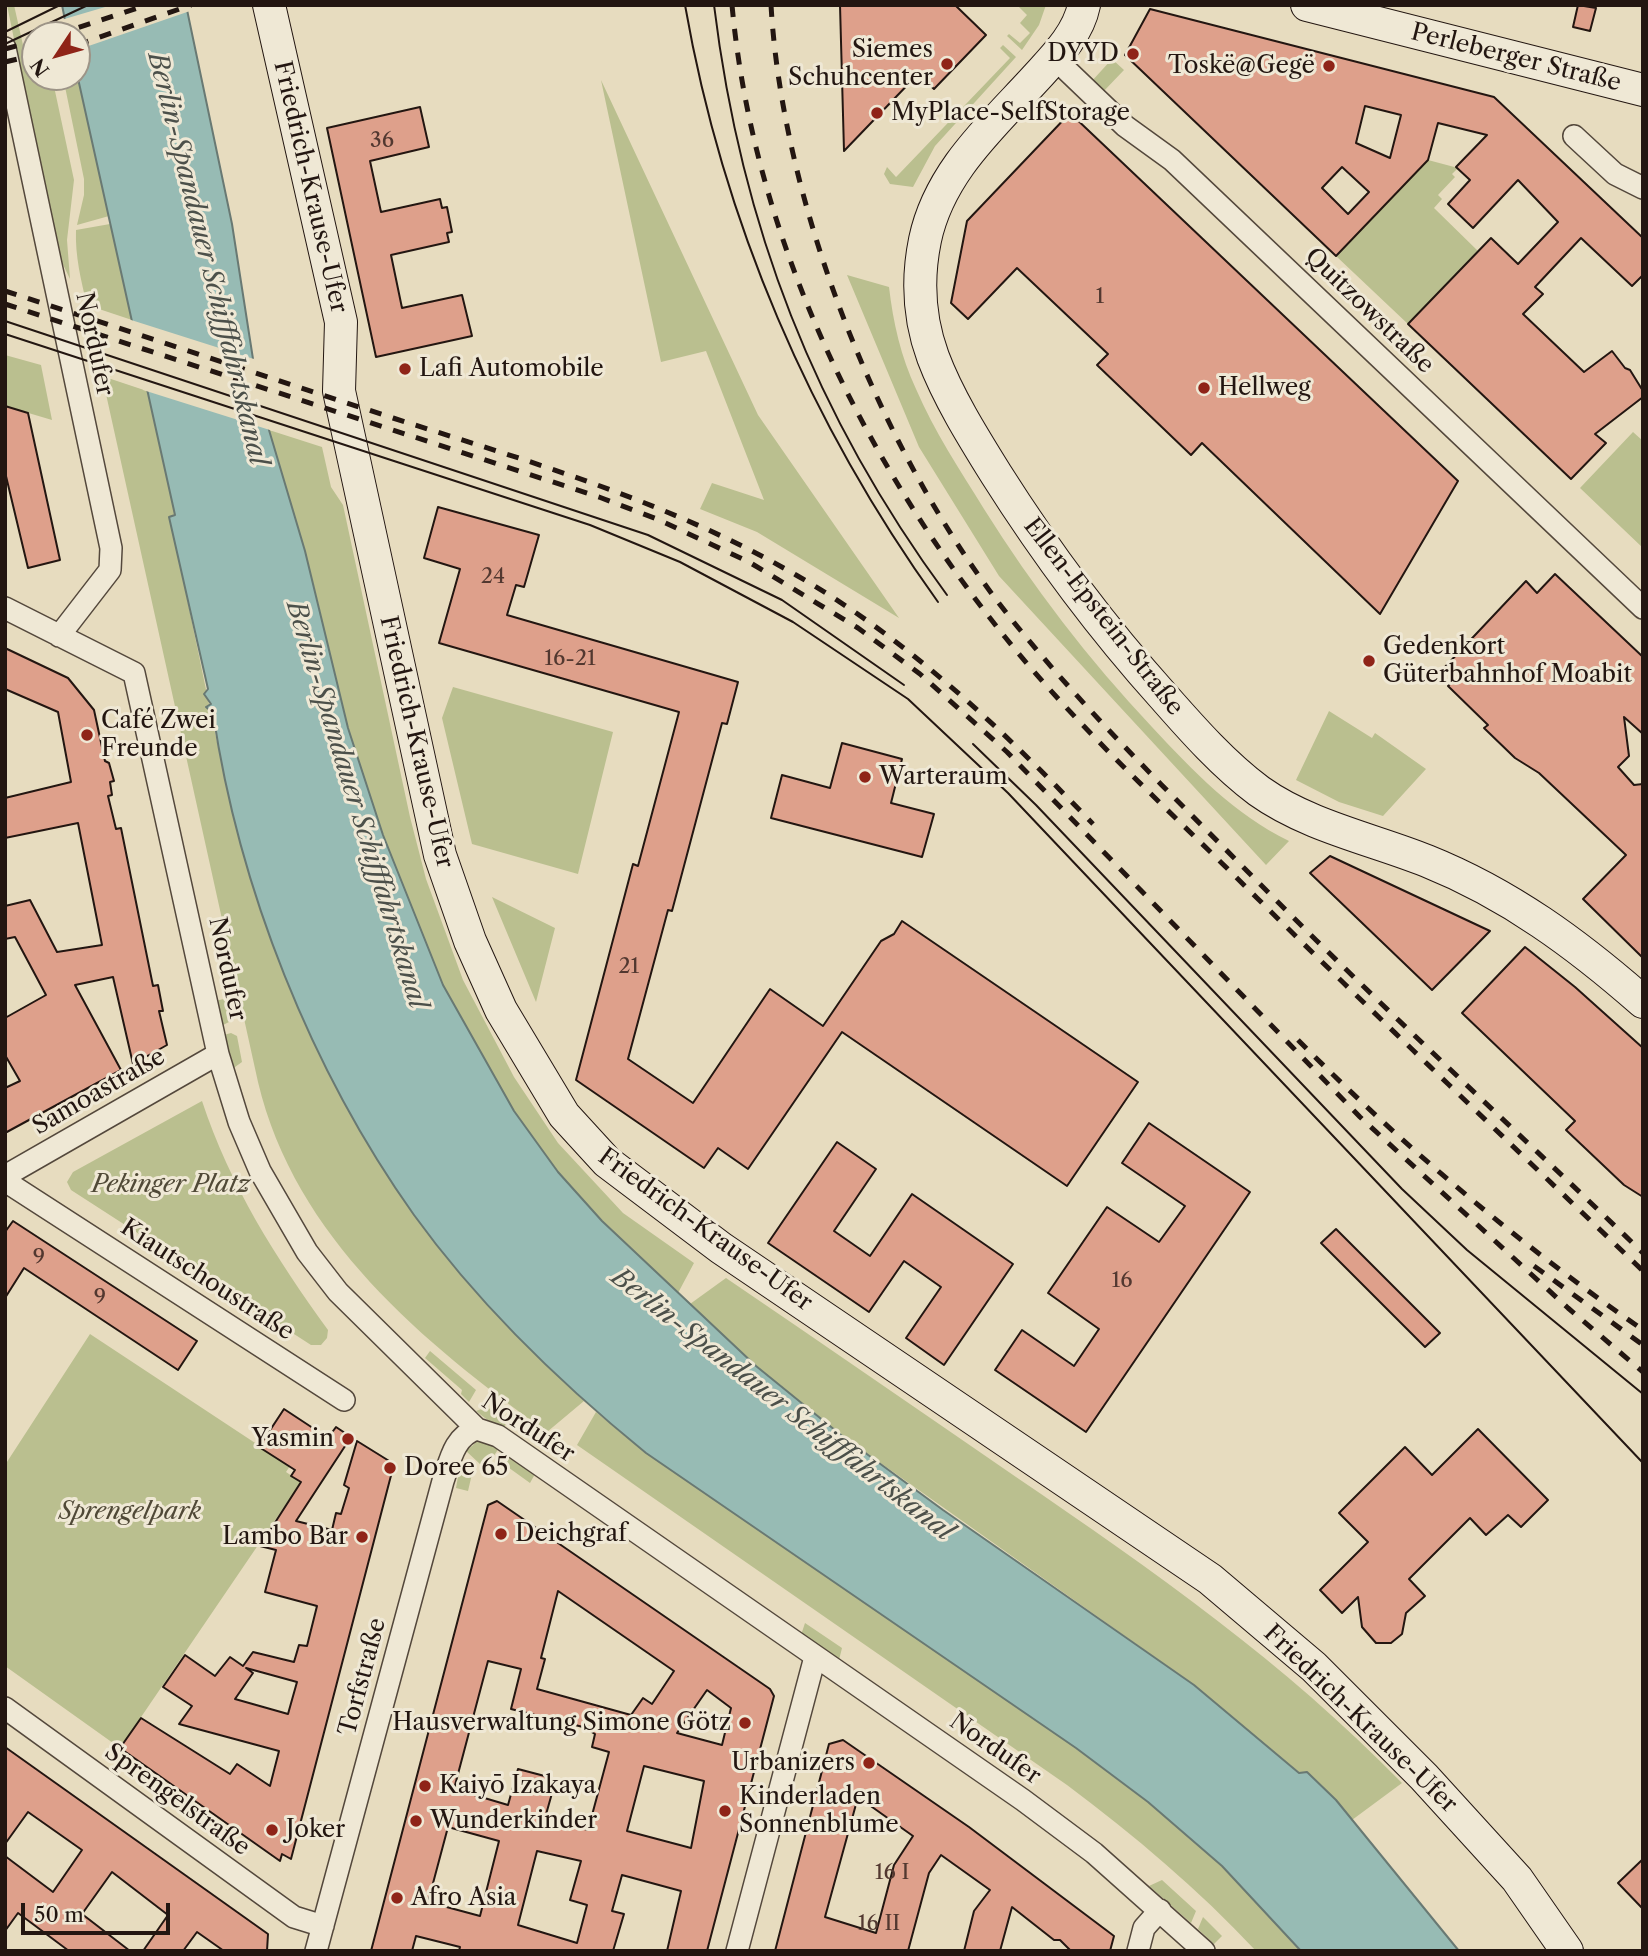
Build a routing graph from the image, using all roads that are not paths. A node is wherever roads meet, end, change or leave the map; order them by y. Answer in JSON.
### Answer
{"nodes":[{"id":1,"x":269,"y":5,"type":"edge"},
{"id":2,"x":1084,"y":5,"type":"edge"},
{"id":3,"x":1312,"y":6,"type":"edge"},
{"id":4,"x":5,"y":48,"type":"edge"},
{"id":5,"x":1054,"y":58,"type":"junction"},
{"id":6,"x":1643,"y":90,"type":"edge"},
{"id":7,"x":1574,"y":136,"type":"dead end"},
{"id":8,"x":1642,"y":182,"type":"edge"},
{"id":9,"x":5,"y":608,"type":"edge"},
{"id":10,"x":1643,"y":608,"type":"edge"},
{"id":11,"x":59,"y":635,"type":"junction"},
{"id":12,"x":1643,"y":1002,"type":"edge"},
{"id":13,"x":218,"y":1055,"type":"junction"},
{"id":14,"x":5,"y":1176,"type":"edge"},
{"id":15,"x":5,"y":1181,"type":"edge"},
{"id":16,"x":344,"y":1400,"type":"dead end"},
{"id":17,"x":477,"y":1429,"type":"junction"},
{"id":18,"x":815,"y":1657,"type":"junction"},
{"id":19,"x":5,"y":1708,"type":"edge"},
{"id":20,"x":1160,"y":1910,"type":"junction"},
{"id":21,"x":323,"y":1926,"type":"junction"},
{"id":22,"x":316,"y":1951,"type":"edge"},
{"id":23,"x":737,"y":1951,"type":"edge"},
{"id":24,"x":1138,"y":1951,"type":"edge"},
{"id":25,"x":1204,"y":1951,"type":"edge"},
{"id":26,"x":1567,"y":1951,"type":"edge"}],
"edges":[{"from":1,"to":26,"type":"street","name":"Friedrich-Krause-Ufer"},
{"from":2,"to":5,"type":"street","name":"Ellen-Epstein-Straße"},
{"from":3,"to":6,"type":"street","name":"Perleberger Straße"},
{"from":4,"to":11,"type":"street","name":"Nordufer"},
{"from":5,"to":10,"type":"street","name":"Quitzowstraße"},
{"from":5,"to":12,"type":"street","name":"Ellen-Epstein-Straße"},
{"from":7,"to":8,"type":"street"},
{"from":9,"to":11,"type":"street"},
{"from":11,"to":13,"type":"street","name":"Nordufer"},
{"from":13,"to":14,"type":"street","name":"Samoastraße"},
{"from":13,"to":17,"type":"street","name":"Nordufer"},
{"from":15,"to":16,"type":"street","name":"Kiautschoustraße"},
{"from":17,"to":18,"type":"street","name":"Nordufer"},
{"from":17,"to":21,"type":"street","name":"Torfstraße"},
{"from":18,"to":20,"type":"street","name":"Nordufer"},
{"from":18,"to":23,"type":"street"},
{"from":19,"to":21,"type":"street","name":"Sprengelstraße"},
{"from":20,"to":24,"type":"street"},
{"from":20,"to":25,"type":"street","name":"Nordufer"},
{"from":21,"to":22,"type":"street","name":"Torfstraße"}]}
